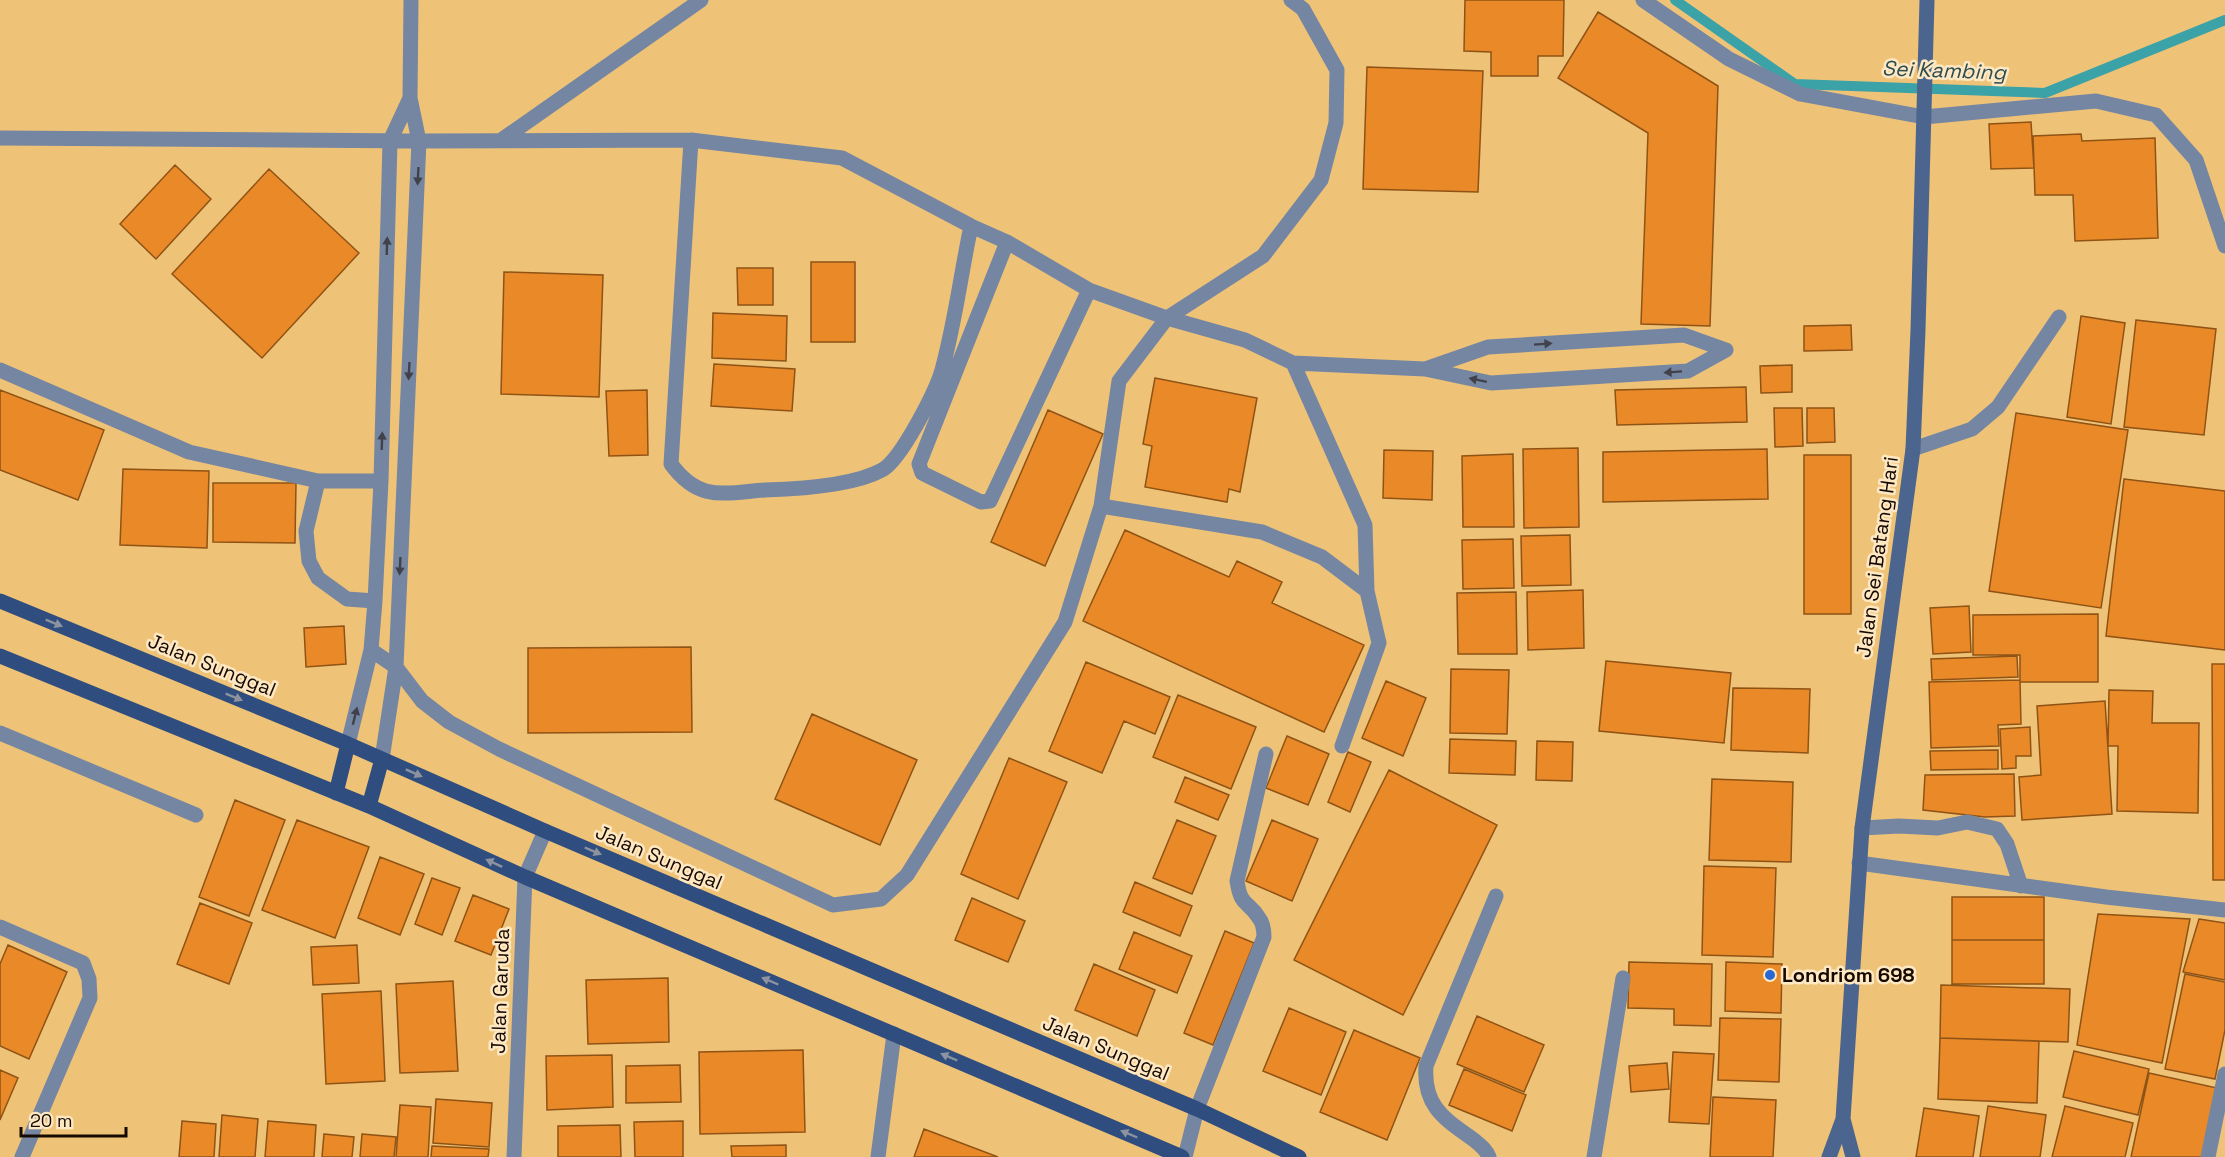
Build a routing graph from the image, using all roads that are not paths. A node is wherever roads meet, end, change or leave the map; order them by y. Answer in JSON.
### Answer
{"nodes":[{"id":1,"x":411,"y":0,"type":"edge"},
{"id":2,"x":701,"y":0,"type":"edge"},
{"id":3,"x":1291,"y":0,"type":"edge"},
{"id":4,"x":1642,"y":0,"type":"edge"},
{"id":5,"x":1927,"y":0,"type":"edge"},
{"id":6,"x":410,"y":98,"type":"junction"},
{"id":7,"x":1924,"y":117,"type":"junction"},
{"id":8,"x":0,"y":138,"type":"edge"},
{"id":9,"x":691,"y":140,"type":"junction"},
{"id":10,"x":390,"y":141,"type":"junction"},
{"id":11,"x":419,"y":141,"type":"junction"},
{"id":12,"x":500,"y":141,"type":"junction"},
{"id":13,"x":971,"y":226,"type":"junction"},
{"id":14,"x":1007,"y":242,"type":"junction"},
{"id":15,"x":2225,"y":246,"type":"edge"},
{"id":16,"x":1089,"y":290,"type":"junction"},
{"id":17,"x":2059,"y":317,"type":"dead end"},
{"id":18,"x":1167,"y":318,"type":"junction"},
{"id":19,"x":1293,"y":363,"type":"junction"},
{"id":20,"x":1425,"y":369,"type":"junction"},
{"id":21,"x":0,"y":370,"type":"edge"},
{"id":22,"x":1913,"y":449,"type":"junction"},
{"id":23,"x":318,"y":481,"type":"junction"},
{"id":24,"x":381,"y":481,"type":"junction"},
{"id":25,"x":1101,"y":506,"type":"junction"},
{"id":26,"x":1367,"y":591,"type":"junction"},
{"id":27,"x":0,"y":601,"type":"edge"},
{"id":28,"x":375,"y":601,"type":"junction"},
{"id":29,"x":371,"y":650,"type":"junction"},
{"id":30,"x":0,"y":656,"type":"edge"},
{"id":31,"x":396,"y":667,"type":"junction"},
{"id":32,"x":0,"y":733,"type":"edge"},
{"id":33,"x":348,"y":744,"type":"junction"},
{"id":34,"x":1342,"y":746,"type":"dead end"},
{"id":35,"x":1266,"y":754,"type":"dead end"},
{"id":36,"x":382,"y":759,"type":"junction"},
{"id":37,"x":336,"y":793,"type":"junction"},
{"id":38,"x":369,"y":806,"type":"junction"},
{"id":39,"x":196,"y":814,"type":"dead end"},
{"id":40,"x":1862,"y":828,"type":"junction"},
{"id":41,"x":545,"y":831,"type":"junction"},
{"id":42,"x":1859,"y":863,"type":"junction"},
{"id":43,"x":525,"y":878,"type":"junction"},
{"id":44,"x":2021,"y":886,"type":"junction"},
{"id":45,"x":1496,"y":896,"type":"dead end"},
{"id":46,"x":2225,"y":910,"type":"edge"},
{"id":47,"x":0,"y":927,"type":"edge"},
{"id":48,"x":1623,"y":978,"type":"dead end"},
{"id":49,"x":894,"y":1034,"type":"junction"},
{"id":50,"x":2225,"y":1074,"type":"edge"},
{"id":51,"x":1197,"y":1109,"type":"junction"},
{"id":52,"x":1843,"y":1119,"type":"junction"},
{"id":53,"x":22,"y":1157,"type":"edge"},
{"id":54,"x":514,"y":1157,"type":"edge"},
{"id":55,"x":878,"y":1157,"type":"edge"},
{"id":56,"x":1184,"y":1157,"type":"edge"},
{"id":57,"x":1299,"y":1157,"type":"edge"},
{"id":58,"x":1489,"y":1157,"type":"edge"},
{"id":59,"x":1594,"y":1157,"type":"edge"},
{"id":60,"x":1829,"y":1157,"type":"edge"},
{"id":61,"x":1853,"y":1157,"type":"edge"},
{"id":62,"x":2208,"y":1157,"type":"edge"}],
"edges":[{"from":1,"to":6,"type":"street"},
{"from":2,"to":12,"type":"street"},
{"from":3,"to":18,"type":"street"},
{"from":4,"to":7,"type":"street"},
{"from":5,"to":7,"type":"street","name":"Jalan Sei Batang Hari"},
{"from":6,"to":10,"type":"street"},
{"from":6,"to":11,"type":"street"},
{"from":7,"to":15,"type":"street"},
{"from":7,"to":22,"type":"street","name":"Jalan Sei Batang Hari"},
{"from":8,"to":10,"type":"street"},
{"from":9,"to":12,"type":"street"},
{"from":9,"to":13,"type":"street"},
{"from":9,"to":13,"type":"street"},
{"from":10,"to":11,"type":"street"},
{"from":24,"to":10,"type":"street","one_way":true},
{"from":11,"to":12,"type":"street"},
{"from":11,"to":31,"type":"street","one_way":true},
{"from":13,"to":14,"type":"street"},
{"from":14,"to":16,"type":"street"},
{"from":14,"to":16,"type":"street"},
{"from":16,"to":18,"type":"street"},
{"from":17,"to":22,"type":"street"},
{"from":18,"to":19,"type":"street"},
{"from":18,"to":25,"type":"street"},
{"from":19,"to":20,"type":"street"},
{"from":19,"to":26,"type":"street"},
{"from":20,"to":20,"type":"street","one_way":true},
{"from":21,"to":23,"type":"street"},
{"from":22,"to":40,"type":"street","name":"Jalan Sei Batang Hari"},
{"from":23,"to":24,"type":"street"},
{"from":23,"to":28,"type":"street"},
{"from":24,"to":28,"type":"street"},
{"from":25,"to":26,"type":"street"},
{"from":25,"to":31,"type":"street"},
{"from":26,"to":34,"type":"street"},
{"from":27,"to":33,"type":"main road","name":"Jalan Sunggal","one_way":true},
{"from":28,"to":29,"type":"street"},
{"from":29,"to":31,"type":"street"},
{"from":33,"to":29,"type":"street","one_way":true},
{"from":30,"to":37,"type":"main road"},
{"from":31,"to":36,"type":"street"},
{"from":32,"to":39,"type":"street"},
{"from":33,"to":36,"type":"main road","name":"Jalan Sunggal"},
{"from":33,"to":37,"type":"main road"},
{"from":35,"to":51,"type":"street"},
{"from":36,"to":38,"type":"main road"},
{"from":36,"to":41,"type":"main road","name":"Jalan Sunggal","one_way":true},
{"from":37,"to":38,"type":"main road"},
{"from":43,"to":38,"type":"main road","one_way":true},
{"from":40,"to":42,"type":"street","name":"Jalan Sei Batang Hari"},
{"from":40,"to":44,"type":"street"},
{"from":41,"to":43,"type":"street","name":"Jalan Garuda"},
{"from":41,"to":51,"type":"main road","name":"Jalan Sunggal","one_way":true},
{"from":42,"to":44,"type":"street"},
{"from":42,"to":52,"type":"street","name":"Jalan Sei Batang Hari"},
{"from":49,"to":43,"type":"main road","one_way":true},
{"from":43,"to":54,"type":"street","name":"Jalan Garuda"},
{"from":44,"to":46,"type":"street"},
{"from":45,"to":58,"type":"street"},
{"from":47,"to":53,"type":"street"},
{"from":48,"to":59,"type":"street"},
{"from":49,"to":55,"type":"street"},
{"from":56,"to":49,"type":"main road","one_way":true},
{"from":50,"to":62,"type":"street"},
{"from":51,"to":56,"type":"street"},
{"from":51,"to":57,"type":"main road","name":"Jalan Sunggal"},
{"from":52,"to":60,"type":"street","name":"Jalan Sei Batang Hari"},
{"from":52,"to":61,"type":"street","name":"Jalan Sei Batang Hari"}]}
